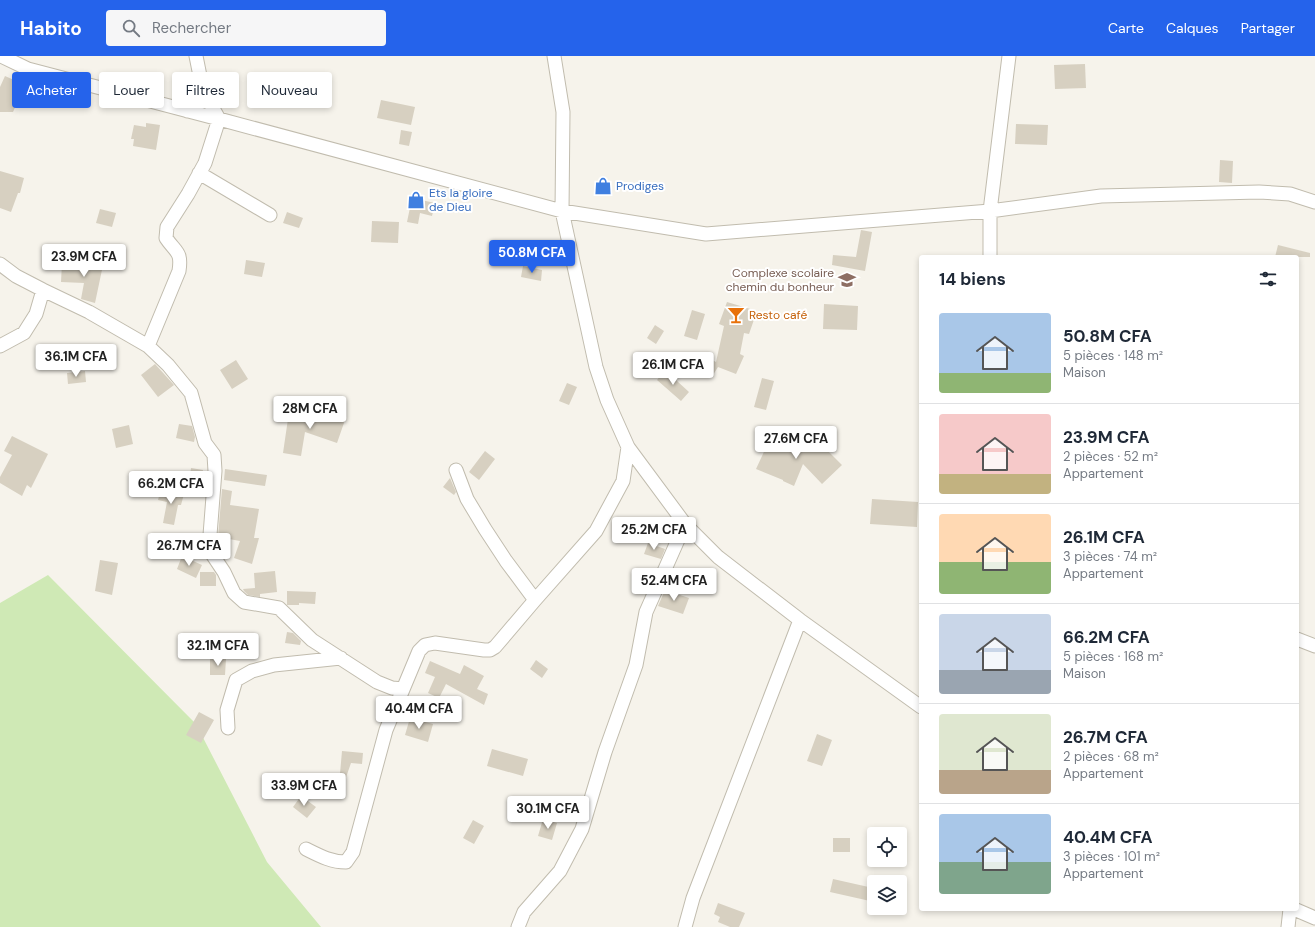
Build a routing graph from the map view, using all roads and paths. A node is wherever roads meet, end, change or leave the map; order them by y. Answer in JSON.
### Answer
{"nodes":[{"id":1,"x":2,"y":56,"type":"edge"},
{"id":2,"x":196,"y":56,"type":"edge"},
{"id":3,"x":554,"y":56,"type":"edge"},
{"id":4,"x":1009,"y":56,"type":"edge"},
{"id":5,"x":199,"y":72,"type":"edge"},
{"id":6,"x":189,"y":108,"type":"edge"},
{"id":7,"x":213,"y":108,"type":"edge"},
{"id":8,"x":187,"y":111,"type":"junction"},
{"id":9,"x":219,"y":119,"type":"junction"},
{"id":10,"x":199,"y":173,"type":"junction"},
{"id":11,"x":1314,"y":201,"type":"edge"},
{"id":12,"x":562,"y":211,"type":"junction"},
{"id":13,"x":990,"y":211,"type":"junction"},
{"id":14,"x":270,"y":215,"type":"dead end"},
{"id":15,"x":990,"y":255,"type":"edge"},
{"id":16,"x":0,"y":264,"type":"edge"},
{"id":17,"x":42,"y":290,"type":"junction"},
{"id":18,"x":0,"y":346,"type":"edge"},
{"id":19,"x":148,"y":346,"type":"junction"},
{"id":20,"x":628,"y":447,"type":"junction"},
{"id":21,"x":456,"y":470,"type":"dead end"},
{"id":22,"x":685,"y":524,"type":"junction"},
{"id":23,"x":535,"y":600,"type":"junction"},
{"id":24,"x":800,"y":620,"type":"junction"},
{"id":25,"x":1299,"y":640,"type":"edge"},
{"id":26,"x":1315,"y":646,"type":"edge"},
{"id":27,"x":341,"y":658,"type":"junction"},
{"id":28,"x":403,"y":689,"type":"junction"},
{"id":29,"x":919,"y":706,"type":"edge"},
{"id":30,"x":228,"y":728,"type":"dead end"},
{"id":31,"x":306,"y":849,"type":"dead end"},
{"id":32,"x":1290,"y":911,"type":"edge"},
{"id":33,"x":1299,"y":911,"type":"edge"},
{"id":34,"x":1315,"y":918,"type":"edge"},
{"id":35,"x":518,"y":927,"type":"edge"},
{"id":36,"x":685,"y":927,"type":"edge"},
{"id":37,"x":1288,"y":927,"type":"edge"}],
"edges":[{"from":1,"to":8,"type":"street"},
{"from":2,"to":5,"type":"street"},
{"from":3,"to":12,"type":"street"},
{"from":4,"to":13,"type":"street"},
{"from":6,"to":8,"type":"street"},
{"from":7,"to":9,"type":"street"},
{"from":8,"to":9,"type":"street"},
{"from":9,"to":10,"type":"street"},
{"from":9,"to":12,"type":"street"},
{"from":10,"to":14,"type":"street"},
{"from":10,"to":19,"type":"street"},
{"from":11,"to":13,"type":"street"},
{"from":12,"to":13,"type":"street"},
{"from":12,"to":20,"type":"street"},
{"from":13,"to":15,"type":"street"},
{"from":16,"to":17,"type":"street"},
{"from":17,"to":18,"type":"street"},
{"from":17,"to":19,"type":"street"},
{"from":19,"to":27,"type":"street"},
{"from":20,"to":22,"type":"street"},
{"from":20,"to":23,"type":"street"},
{"from":21,"to":23,"type":"street"},
{"from":22,"to":24,"type":"street"},
{"from":22,"to":35,"type":"street"},
{"from":23,"to":28,"type":"street"},
{"from":24,"to":29,"type":"street"},
{"from":24,"to":36,"type":"street"},
{"from":25,"to":26,"type":"street"},
{"from":27,"to":28,"type":"street"},
{"from":27,"to":30,"type":"street"},
{"from":28,"to":31,"type":"street"},
{"from":32,"to":37,"type":"street"},
{"from":33,"to":34,"type":"street"}]}
